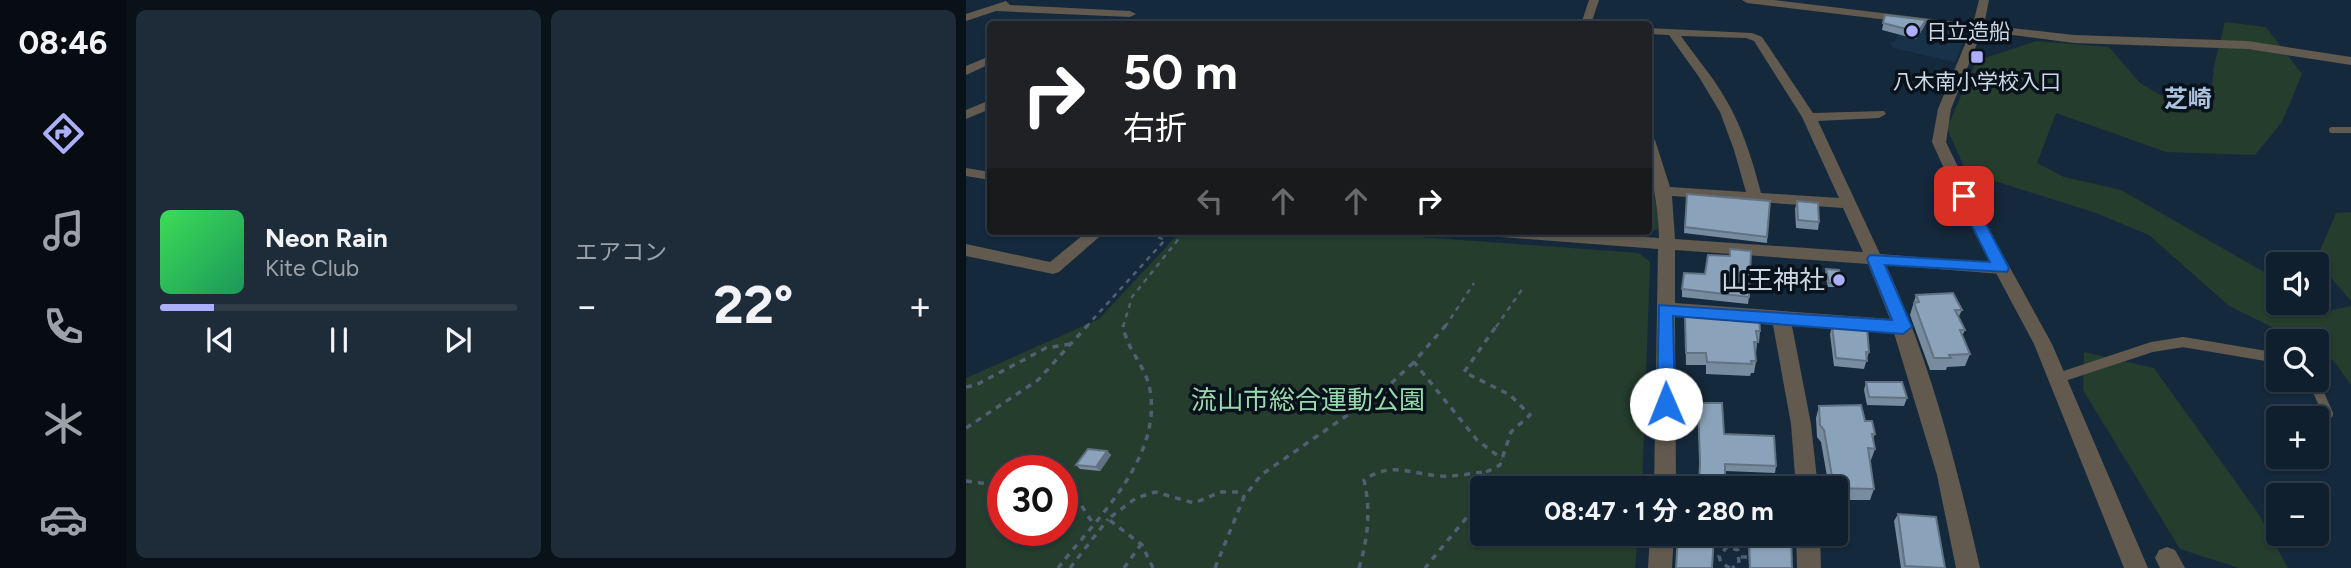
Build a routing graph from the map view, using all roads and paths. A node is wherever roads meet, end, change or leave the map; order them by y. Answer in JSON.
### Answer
{"nodes":[{"id":1,"x":1016,"y":0,"type":"edge"},
{"id":2,"x":1594,"y":0,"type":"edge"},
{"id":3,"x":1747,"y":0,"type":"edge"},
{"id":4,"x":1984,"y":0,"type":"edge"},
{"id":5,"x":994,"y":8,"type":"junction"},
{"id":6,"x":1072,"y":11,"type":"junction"},
{"id":7,"x":966,"y":18,"type":"edge"},
{"id":8,"x":1057,"y":21,"type":"edge"},
{"id":9,"x":1119,"y":21,"type":"edge"},
{"id":10,"x":1587,"y":21,"type":"edge"},
{"id":11,"x":1977,"y":29,"type":"junction"},
{"id":12,"x":1652,"y":31,"type":"edge"},
{"id":13,"x":1675,"y":32,"type":"junction"},
{"id":14,"x":987,"y":61,"type":"edge"},
{"id":15,"x":2351,"y":61,"type":"edge"},
{"id":16,"x":966,"y":71,"type":"edge"},
{"id":17,"x":987,"y":105,"type":"edge"},
{"id":18,"x":1879,"y":114,"type":"dead end"},
{"id":19,"x":966,"y":115,"type":"edge"},
{"id":20,"x":1809,"y":117,"type":"junction"},
{"id":21,"x":2332,"y":130,"type":"dead end"},
{"id":22,"x":2351,"y":130,"type":"edge"},
{"id":23,"x":1652,"y":152,"type":"edge"},
{"id":24,"x":1665,"y":191,"type":"junction"},
{"id":25,"x":1755,"y":198,"type":"junction"},
{"id":26,"x":1850,"y":204,"type":"junction"},
{"id":27,"x":1093,"y":235,"type":"edge"},
{"id":28,"x":1153,"y":235,"type":"edge"},
{"id":29,"x":1182,"y":235,"type":"edge"},
{"id":30,"x":1547,"y":235,"type":"edge"},
{"id":31,"x":1665,"y":243,"type":"junction"},
{"id":32,"x":966,"y":250,"type":"edge"},
{"id":33,"x":1875,"y":259,"type":"junction"},
{"id":34,"x":2001,"y":268,"type":"junction"},
{"id":35,"x":1474,"y":283,"type":"dead end"},
{"id":36,"x":1523,"y":288,"type":"dead end"},
{"id":37,"x":1665,"y":309,"type":"junction"},
{"id":38,"x":1781,"y":319,"type":"junction"},
{"id":39,"x":1903,"y":327,"type":"junction"},
{"id":40,"x":1070,"y":344,"type":"junction"},
{"id":41,"x":2266,"y":356,"type":"edge"},
{"id":42,"x":1414,"y":362,"type":"junction"},
{"id":43,"x":2058,"y":378,"type":"junction"},
{"id":44,"x":966,"y":387,"type":"edge"},
{"id":45,"x":966,"y":428,"type":"edge"},
{"id":46,"x":1502,"y":459,"type":"junction"},
{"id":47,"x":1486,"y":472,"type":"junction"},
{"id":48,"x":1665,"y":476,"type":"edge"},
{"id":49,"x":1806,"y":476,"type":"edge"},
{"id":50,"x":966,"y":481,"type":"edge"},
{"id":51,"x":987,"y":484,"type":"edge"},
{"id":52,"x":1244,"y":498,"type":"junction"},
{"id":53,"x":1078,"y":499,"type":"edge"},
{"id":54,"x":1108,"y":519,"type":"junction"},
{"id":55,"x":1092,"y":522,"type":"junction"},
{"id":56,"x":1142,"y":543,"type":"junction"},
{"id":57,"x":1661,"y":546,"type":"edge"},
{"id":58,"x":1809,"y":546,"type":"edge"},
{"id":59,"x":1741,"y":557,"type":"junction"},
{"id":60,"x":1748,"y":557,"type":"edge"},
{"id":61,"x":1713,"y":559,"type":"edge"},
{"id":62,"x":1719,"y":559,"type":"junction"},
{"id":63,"x":1058,"y":568,"type":"edge"},
{"id":64,"x":1070,"y":568,"type":"edge"},
{"id":65,"x":1124,"y":568,"type":"edge"},
{"id":66,"x":1153,"y":568,"type":"edge"},
{"id":67,"x":1215,"y":568,"type":"edge"},
{"id":68,"x":1359,"y":568,"type":"edge"},
{"id":69,"x":1425,"y":568,"type":"edge"},
{"id":70,"x":1660,"y":568,"type":"edge"},
{"id":71,"x":1731,"y":568,"type":"edge"},
{"id":72,"x":1810,"y":568,"type":"edge"},
{"id":73,"x":1969,"y":568,"type":"edge"},
{"id":74,"x":2136,"y":568,"type":"edge"}],
"edges":[{"from":1,"to":5,"type":"street"},
{"from":2,"to":10,"type":"street"},
{"from":3,"to":11,"type":"street"},
{"from":4,"to":11,"type":"street"},
{"from":5,"to":6,"type":"street"},
{"from":5,"to":7,"type":"street"},
{"from":6,"to":8,"type":"street"},
{"from":6,"to":9,"type":"street"},
{"from":11,"to":15,"type":"street"},
{"from":11,"to":34,"type":"street"},
{"from":12,"to":13,"type":"street"},
{"from":13,"to":20,"type":"street"},
{"from":13,"to":25,"type":"street"},
{"from":14,"to":16,"type":"street"},
{"from":17,"to":19,"type":"street"},
{"from":18,"to":20,"type":"street"},
{"from":20,"to":26,"type":"street"},
{"from":21,"to":22,"type":"lane"},
{"from":23,"to":24,"type":"street"},
{"from":24,"to":25,"type":"street"},
{"from":24,"to":31,"type":"street"},
{"from":25,"to":26,"type":"street"},
{"from":26,"to":33,"type":"street"},
{"from":27,"to":32,"type":"street"},
{"from":28,"to":40,"type":"path"},
{"from":29,"to":55,"type":"path"},
{"from":30,"to":31,"type":"street"},
{"from":31,"to":33,"type":"street"},
{"from":31,"to":37,"type":"street"},
{"from":33,"to":34,"type":"street"},
{"from":33,"to":39,"type":"street"},
{"from":34,"to":43,"type":"street"},
{"from":35,"to":42,"type":"path"},
{"from":36,"to":46,"type":"path"},
{"from":37,"to":38,"type":"street"},
{"from":37,"to":48,"type":"street"},
{"from":38,"to":39,"type":"street"},
{"from":38,"to":49,"type":"street"},
{"from":39,"to":73,"type":"street"},
{"from":40,"to":44,"type":"path"},
{"from":40,"to":45,"type":"path"},
{"from":41,"to":43,"type":"lane"},
{"from":42,"to":46,"type":"path"},
{"from":42,"to":52,"type":"path"},
{"from":43,"to":74,"type":"street"},
{"from":46,"to":47,"type":"path"},
{"from":47,"to":68,"type":"path"},
{"from":47,"to":69,"type":"path"},
{"from":50,"to":51,"type":"path"},
{"from":52,"to":54,"type":"path"},
{"from":52,"to":67,"type":"path"},
{"from":53,"to":55,"type":"path"},
{"from":54,"to":56,"type":"path"},
{"from":54,"to":64,"type":"path"},
{"from":55,"to":63,"type":"path"},
{"from":56,"to":65,"type":"path"},
{"from":56,"to":66,"type":"path"},
{"from":57,"to":70,"type":"street"},
{"from":58,"to":72,"type":"street"},
{"from":59,"to":60,"type":"path"},
{"from":59,"to":62,"type":"path"},
{"from":59,"to":71,"type":"path"},
{"from":61,"to":62,"type":"path"},
{"from":62,"to":71,"type":"path"}]}
